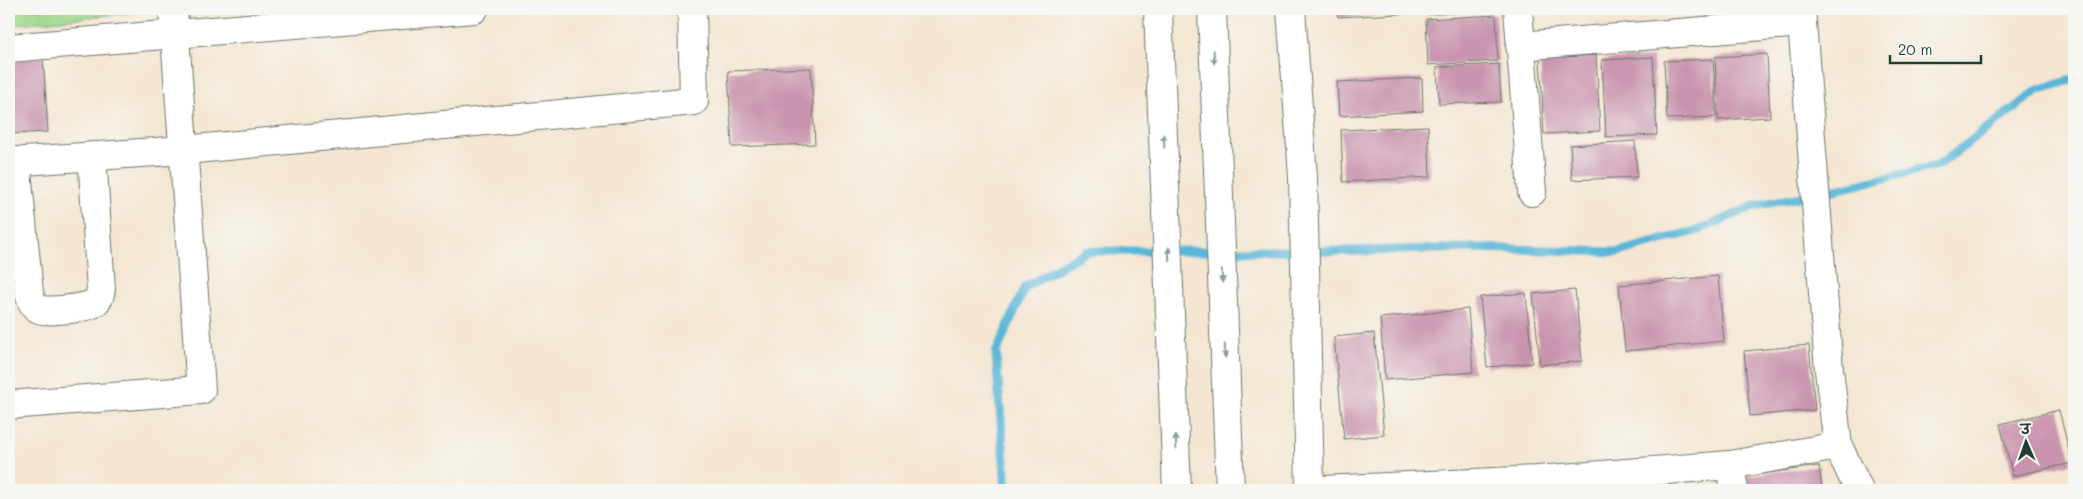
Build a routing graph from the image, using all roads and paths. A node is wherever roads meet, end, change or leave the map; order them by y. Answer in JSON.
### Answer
{"nodes":[{"id":1,"x":474,"y":9,"type":"edge"},
{"id":2,"x":692,"y":9,"type":"edge"},
{"id":3,"x":1158,"y":9,"type":"edge"},
{"id":4,"x":1212,"y":9,"type":"edge"},
{"id":5,"x":1291,"y":9,"type":"edge"},
{"id":6,"x":1518,"y":9,"type":"edge"},
{"id":7,"x":1801,"y":16,"type":"edge"},
{"id":8,"x":174,"y":21,"type":"edge"},
{"id":9,"x":1520,"y":46,"type":"junction"},
{"id":10,"x":9,"y":48,"type":"edge"},
{"id":11,"x":184,"y":150,"type":"junction"},
{"id":12,"x":92,"y":156,"type":"junction"},
{"id":13,"x":12,"y":162,"type":"edge"},
{"id":14,"x":1532,"y":192,"type":"dead end"},
{"id":15,"x":9,"y":405,"type":"edge"},
{"id":16,"x":1838,"y":446,"type":"junction"},
{"id":17,"x":1732,"y":478,"type":"edge"},
{"id":18,"x":1537,"y":485,"type":"edge"},
{"id":19,"x":1178,"y":490,"type":"edge"},
{"id":20,"x":1230,"y":490,"type":"edge"},
{"id":21,"x":1310,"y":490,"type":"edge"},
{"id":22,"x":1324,"y":490,"type":"edge"},
{"id":23,"x":1859,"y":490,"type":"edge"}],
"edges":[{"from":1,"to":8,"type":"street"},
{"from":2,"to":11,"type":"street"},
{"from":19,"to":3,"type":"street","one_way":true},
{"from":4,"to":20,"type":"street","one_way":true},
{"from":5,"to":21,"type":"street"},
{"from":6,"to":9,"type":"street"},
{"from":7,"to":9,"type":"street"},
{"from":7,"to":16,"type":"street"},
{"from":8,"to":10,"type":"street"},
{"from":8,"to":11,"type":"street"},
{"from":9,"to":14,"type":"street"},
{"from":11,"to":12,"type":"street"},
{"from":11,"to":15,"type":"street"},
{"from":12,"to":13,"type":"street"},
{"from":12,"to":13,"type":"street"},
{"from":16,"to":17,"type":"street"},
{"from":16,"to":23,"type":"street"},
{"from":17,"to":18,"type":"street"},
{"from":18,"to":22,"type":"street"}]}
